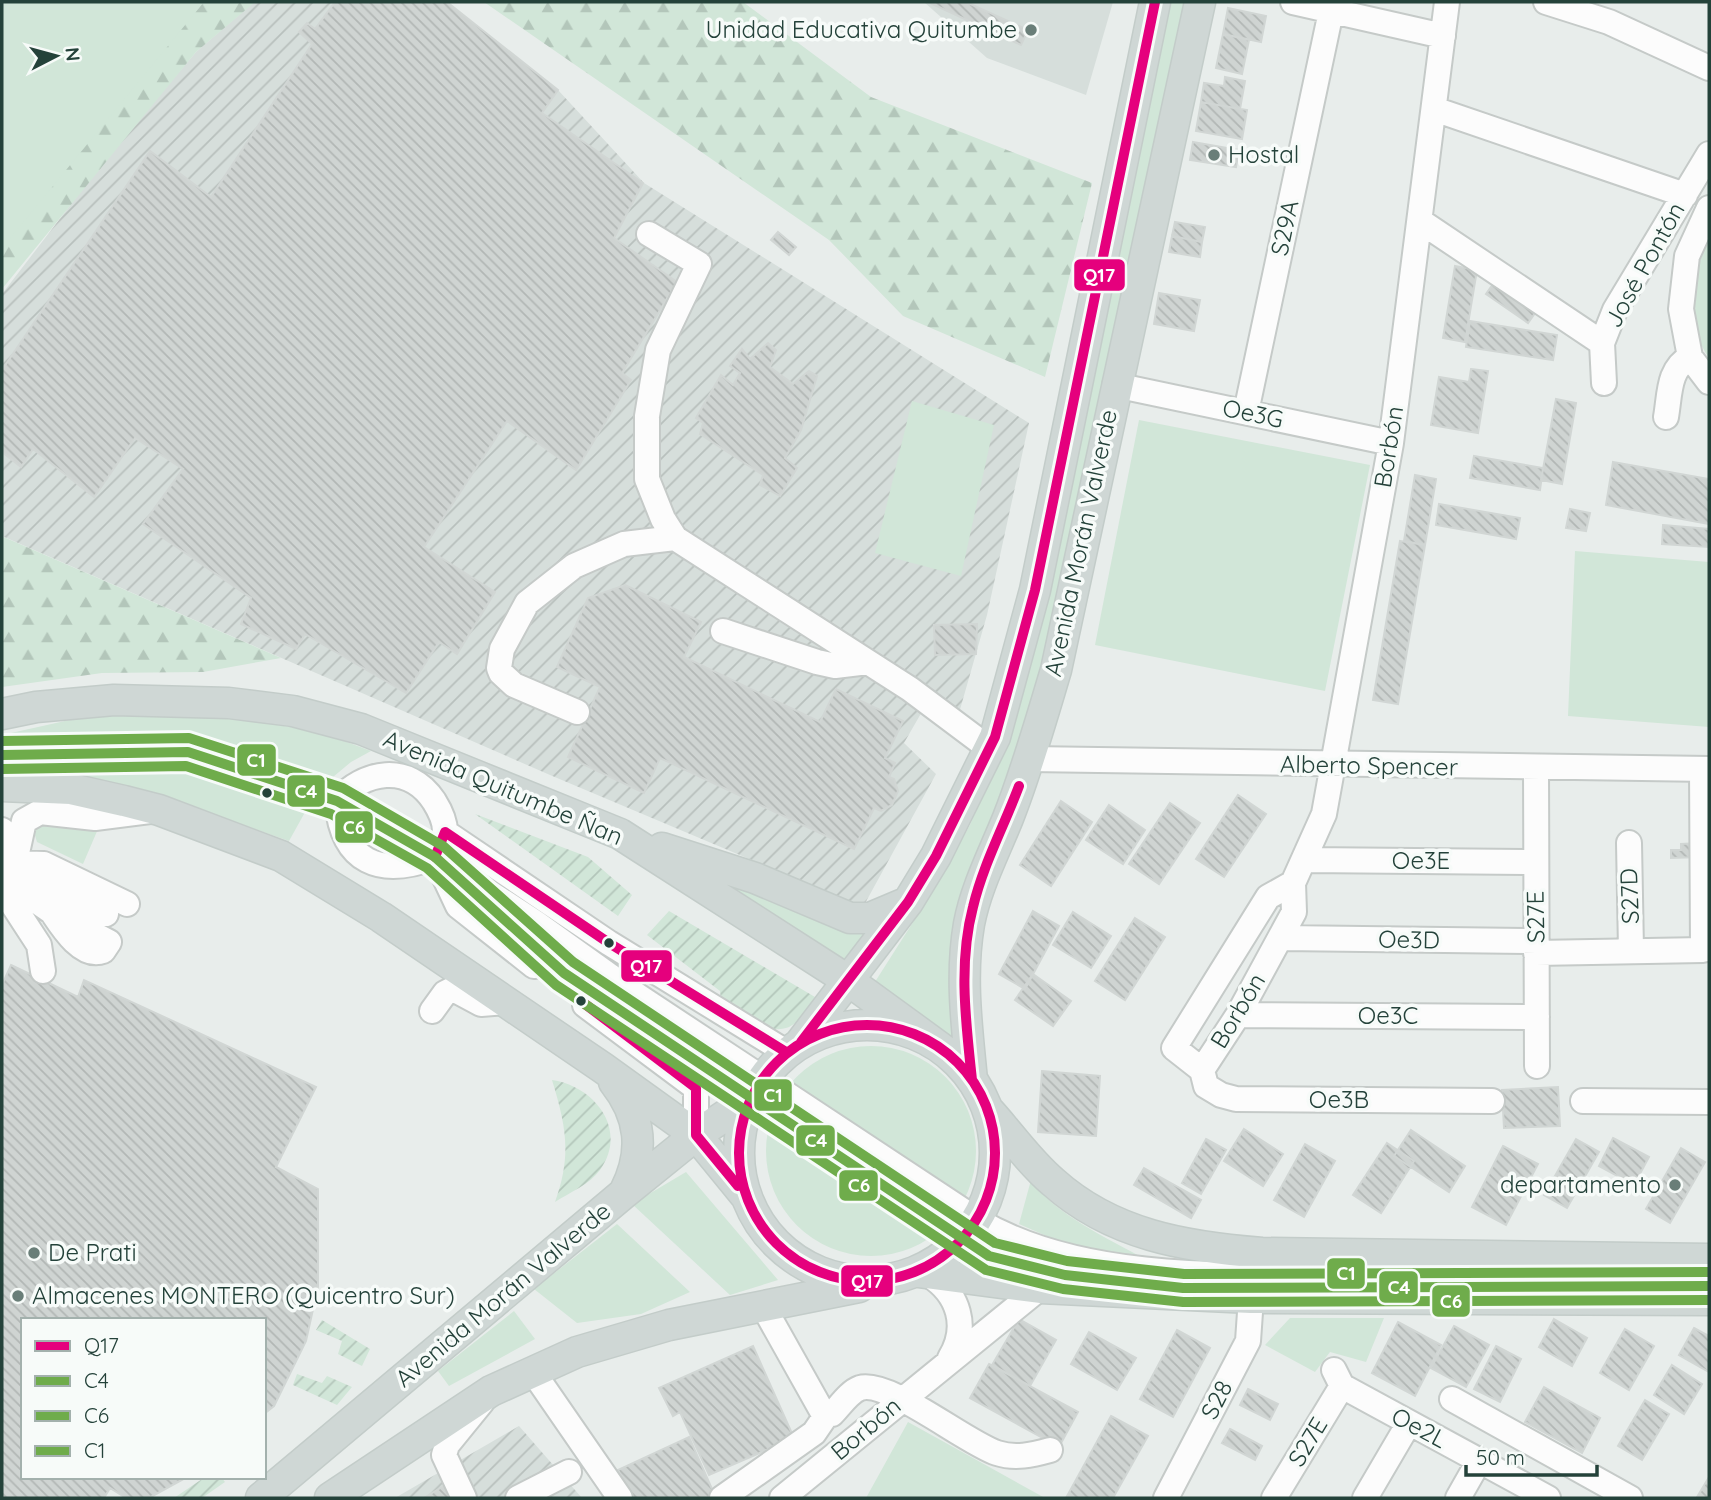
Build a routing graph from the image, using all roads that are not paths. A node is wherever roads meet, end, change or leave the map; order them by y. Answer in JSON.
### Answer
{"nodes":[{"id":1,"x":1155,"y":2,"type":"edge"},
{"id":2,"x":1200,"y":2,"type":"edge"},
{"id":3,"x":1293,"y":2,"type":"edge"},
{"id":4,"x":1447,"y":2,"type":"edge"},
{"id":5,"x":1546,"y":2,"type":"edge"},
{"id":6,"x":1332,"y":6,"type":"edge"},
{"id":7,"x":1443,"y":36,"type":"junction"},
{"id":8,"x":1709,"y":68,"type":"edge"},
{"id":9,"x":1434,"y":109,"type":"junction"},
{"id":10,"x":1709,"y":154,"type":"edge"},
{"id":11,"x":1685,"y":195,"type":"junction"},
{"id":12,"x":1709,"y":208,"type":"edge"},
{"id":13,"x":1420,"y":221,"type":"junction"},
{"id":14,"x":649,"y":234,"type":"dead end"},
{"id":15,"x":1602,"y":343,"type":"junction"},
{"id":16,"x":1690,"y":357,"type":"junction"},
{"id":17,"x":1709,"y":382,"type":"edge"},
{"id":18,"x":1604,"y":383,"type":"dead end"},
{"id":19,"x":1115,"y":385,"type":"junction"},
{"id":20,"x":1246,"y":412,"type":"junction"},
{"id":21,"x":1666,"y":417,"type":"dead end"},
{"id":22,"x":1391,"y":443,"type":"junction"},
{"id":23,"x":675,"y":538,"type":"junction"},
{"id":24,"x":723,"y":631,"type":"dead end"},
{"id":25,"x":868,"y":662,"type":"junction"},
{"id":26,"x":577,"y":712,"type":"dead end"},
{"id":27,"x":2,"y":714,"type":"edge"},
{"id":28,"x":990,"y":748,"type":"junction"},
{"id":29,"x":2,"y":755,"type":"edge"},
{"id":30,"x":1029,"y":760,"type":"junction"},
{"id":31,"x":1333,"y":765,"type":"junction"},
{"id":32,"x":1536,"y":768,"type":"junction"},
{"id":33,"x":1706,"y":769,"type":"edge"},
{"id":34,"x":2,"y":786,"type":"edge"},
{"id":35,"x":337,"y":801,"type":"junction"},
{"id":36,"x":159,"y":810,"type":"junction"},
{"id":37,"x":2,"y":830,"type":"edge"},
{"id":38,"x":445,"y":832,"type":"junction"},
{"id":39,"x":620,"y":834,"type":"junction"},
{"id":40,"x":1629,"y":843,"type":"dead end"},
{"id":41,"x":435,"y":857,"type":"junction"},
{"id":42,"x":1306,"y":860,"type":"junction"},
{"id":43,"x":1535,"y":862,"type":"junction"},
{"id":44,"x":6,"y":868,"type":"edge"},
{"id":45,"x":1293,"y":883,"type":"junction"},
{"id":46,"x":2,"y":888,"type":"edge"},
{"id":47,"x":908,"y":902,"type":"junction"},
{"id":48,"x":117,"y":909,"type":"dead end"},
{"id":49,"x":1706,"y":922,"type":"edge"},
{"id":50,"x":1282,"y":938,"type":"junction"},
{"id":51,"x":108,"y":942,"type":"dead end"},
{"id":52,"x":1536,"y":947,"type":"junction"},
{"id":53,"x":1631,"y":950,"type":"junction"},
{"id":54,"x":44,"y":965,"type":"dead end"},
{"id":55,"x":849,"y":981,"type":"junction"},
{"id":56,"x":506,"y":1002,"type":"junction"},
{"id":57,"x":432,"y":1011,"type":"dead end"},
{"id":58,"x":1238,"y":1015,"type":"junction"},
{"id":59,"x":1537,"y":1017,"type":"junction"},
{"id":60,"x":793,"y":1047,"type":"junction"},
{"id":61,"x":945,"y":1051,"type":"junction"},
{"id":62,"x":1537,"y":1066,"type":"dead end"},
{"id":63,"x":603,"y":1068,"type":"junction"},
{"id":64,"x":1202,"y":1070,"type":"junction"},
{"id":65,"x":972,"y":1080,"type":"junction"},
{"id":66,"x":754,"y":1091,"type":"junction"},
{"id":67,"x":1492,"y":1101,"type":"dead end"},
{"id":68,"x":1583,"y":1101,"type":"dead end"},
{"id":69,"x":1709,"y":1102,"type":"edge"},
{"id":70,"x":989,"y":1111,"type":"junction"},
{"id":71,"x":696,"y":1135,"type":"junction"},
{"id":72,"x":623,"y":1194,"type":"junction"},
{"id":73,"x":745,"y":1195,"type":"junction"},
{"id":74,"x":969,"y":1230,"type":"junction"},
{"id":75,"x":1709,"y":1259,"type":"edge"},
{"id":76,"x":1709,"y":1275,"type":"edge"},
{"id":77,"x":913,"y":1276,"type":"junction"},
{"id":78,"x":1709,"y":1286,"type":"edge"},
{"id":79,"x":1040,"y":1288,"type":"junction"},
{"id":80,"x":1251,"y":1298,"type":"junction"},
{"id":81,"x":1709,"y":1300,"type":"edge"},
{"id":82,"x":763,"y":1306,"type":"junction"},
{"id":83,"x":949,"y":1360,"type":"junction"},
{"id":84,"x":533,"y":1372,"type":"junction"},
{"id":85,"x":1338,"y":1378,"type":"joint"},
{"id":86,"x":491,"y":1391,"type":"junction"},
{"id":87,"x":903,"y":1398,"type":"junction"},
{"id":88,"x":1452,"y":1399,"type":"dead end"},
{"id":89,"x":827,"y":1414,"type":"junction"},
{"id":90,"x":1409,"y":1423,"type":"junction"},
{"id":91,"x":1050,"y":1450,"type":"dead end"},
{"id":92,"x":1479,"y":1461,"type":"junction"},
{"id":93,"x":569,"y":1472,"type":"dead end"},
{"id":94,"x":261,"y":1498,"type":"edge"},
{"id":95,"x":330,"y":1498,"type":"edge"},
{"id":96,"x":464,"y":1498,"type":"edge"},
{"id":97,"x":518,"y":1498,"type":"edge"},
{"id":98,"x":620,"y":1498,"type":"edge"},
{"id":99,"x":722,"y":1498,"type":"edge"},
{"id":100,"x":782,"y":1498,"type":"edge"},
{"id":101,"x":1166,"y":1498,"type":"edge"},
{"id":102,"x":1274,"y":1498,"type":"edge"},
{"id":103,"x":1365,"y":1498,"type":"edge"},
{"id":104,"x":1458,"y":1498,"type":"edge"},
{"id":105,"x":1546,"y":1498,"type":"edge"},
{"id":106,"x":1630,"y":1498,"type":"edge"}],
"edges":[{"from":1,"to":28,"type":"main road","name":"Avenida Morán Valverde"},
{"from":2,"to":19,"type":"main road","name":"Avenida Morán Valverde"},
{"from":3,"to":6,"type":"street"},
{"from":4,"to":7,"type":"street","name":"Borbón"},
{"from":5,"to":8,"type":"street"},
{"from":6,"to":7,"type":"street"},
{"from":6,"to":20,"type":"street","name":"S29A"},
{"from":7,"to":9,"type":"street","name":"Borbón"},
{"from":9,"to":11,"type":"street"},
{"from":9,"to":13,"type":"street","name":"Borbón"},
{"from":10,"to":11,"type":"street","name":"José Pontón"},
{"from":11,"to":15,"type":"street","name":"José Pontón"},
{"from":12,"to":16,"type":"street"},
{"from":13,"to":15,"type":"street"},
{"from":13,"to":22,"type":"street","name":"Borbón"},
{"from":14,"to":23,"type":"street"},
{"from":15,"to":18,"type":"street","name":"José Pontón"},
{"from":16,"to":17,"type":"street"},
{"from":16,"to":21,"type":"street"},
{"from":19,"to":20,"type":"street","name":"Oe3G"},
{"from":19,"to":30,"type":"main road","name":"Avenida Morán Valverde"},
{"from":20,"to":22,"type":"street","name":"Oe3G"},
{"from":22,"to":31,"type":"street","name":"Borbón"},
{"from":23,"to":25,"type":"street"},
{"from":23,"to":26,"type":"street"},
{"from":24,"to":25,"type":"street"},
{"from":25,"to":28,"type":"street"},
{"from":27,"to":39,"type":"main road","name":"Avenida Quitumbe Ñan"},
{"from":28,"to":47,"type":"main road","name":"Avenida Morán Valverde"},
{"from":29,"to":35,"type":"street"},
{"from":30,"to":31,"type":"street","name":"Alberto Spencer"},
{"from":30,"to":65,"type":"main road","name":"Avenida Morán Valverde"},
{"from":31,"to":32,"type":"street","name":"Alberto Spencer"},
{"from":31,"to":42,"type":"street","name":"Borbón"},
{"from":32,"to":33,"type":"street","name":"Alberto Spencer"},
{"from":32,"to":43,"type":"street","name":"S27E"},
{"from":33,"to":49,"type":"street"},
{"from":34,"to":36,"type":"main road"},
{"from":35,"to":38,"type":"street"},
{"from":35,"to":41,"type":"street"},
{"from":35,"to":41,"type":"street"},
{"from":36,"to":44,"type":"street"},
{"from":36,"to":56,"type":"main road"},
{"from":37,"to":44,"type":"street"},
{"from":38,"to":41,"type":"street"},
{"from":38,"to":60,"type":"street"},
{"from":39,"to":47,"type":"main road"},
{"from":39,"to":55,"type":"main road","name":"Avenida Quitumbe Ñan"},
{"from":40,"to":53,"type":"street","name":"S27D"},
{"from":41,"to":66,"type":"street"},
{"from":41,"to":71,"type":"street"},
{"from":42,"to":43,"type":"street","name":"Oe3E"},
{"from":42,"to":45,"type":"street","name":"Borbón"},
{"from":43,"to":52,"type":"street","name":"S27E"},
{"from":44,"to":48,"type":"street"},
{"from":44,"to":51,"type":"street"},
{"from":45,"to":50,"type":"street","name":"Borbón"},
{"from":45,"to":64,"type":"street","name":"Borbón"},
{"from":46,"to":54,"type":"street"},
{"from":47,"to":55,"type":"main road","name":"Avenida Morán Valverde"},
{"from":49,"to":53,"type":"street","name":"Oe3D"},
{"from":50,"to":52,"type":"street","name":"Oe3D"},
{"from":50,"to":58,"type":"street","name":"Borbón"},
{"from":52,"to":53,"type":"street","name":"Oe3D"},
{"from":52,"to":59,"type":"street","name":"S27E"},
{"from":55,"to":60,"type":"main road","name":"Avenida Morán Valverde"},
{"from":55,"to":61,"type":"main road","name":"Avenida Quitumbe Ñan"},
{"from":56,"to":57,"type":"street"},
{"from":56,"to":63,"type":"main road"},
{"from":58,"to":59,"type":"street","name":"Oe3C"},
{"from":58,"to":64,"type":"street","name":"Borbón"},
{"from":59,"to":62,"type":"street","name":"S27E"},
{"from":60,"to":61,"type":"main road"},
{"from":60,"to":66,"type":"main road","name":"Avenida Morán Valverde"},
{"from":61,"to":65,"type":"main road"},
{"from":63,"to":71,"type":"main road"},
{"from":63,"to":72,"type":"main road"},
{"from":64,"to":67,"type":"street","name":"Oe3B"},
{"from":65,"to":70,"type":"main road"},
{"from":66,"to":71,"type":"main road","name":"Avenida Morán Valverde"},
{"from":66,"to":73,"type":"main road"},
{"from":66,"to":74,"type":"street"},
{"from":68,"to":69,"type":"street"},
{"from":70,"to":74,"type":"main road"},
{"from":70,"to":75,"type":"main road"},
{"from":71,"to":72,"type":"main road","name":"Avenida Morán Valverde"},
{"from":71,"to":73,"type":"main road"},
{"from":72,"to":94,"type":"main road","name":"Avenida Morán Valverde"},
{"from":73,"to":77,"type":"main road"},
{"from":74,"to":76,"type":"street"},
{"from":74,"to":77,"type":"main road"},
{"from":74,"to":78,"type":"street"},
{"from":77,"to":79,"type":"main road"},
{"from":77,"to":82,"type":"main road"},
{"from":77,"to":83,"type":"street"},
{"from":79,"to":80,"type":"main road"},
{"from":79,"to":83,"type":"street","name":"Borbón"},
{"from":80,"to":81,"type":"main road"},
{"from":80,"to":101,"type":"street","name":"S28"},
{"from":82,"to":84,"type":"main road"},
{"from":82,"to":89,"type":"street"},
{"from":83,"to":87,"type":"street","name":"Borbón"},
{"from":84,"to":86,"type":"main road"},
{"from":84,"to":98,"type":"street"},
{"from":85,"to":90,"type":"street","name":"Oe2L"},
{"from":85,"to":102,"type":"street","name":"S27E"},
{"from":86,"to":95,"type":"main road"},
{"from":86,"to":96,"type":"street"},
{"from":87,"to":89,"type":"street"},
{"from":87,"to":91,"type":"street"},
{"from":87,"to":100,"type":"street","name":"Borbón"},
{"from":88,"to":106,"type":"street"},
{"from":89,"to":99,"type":"street"},
{"from":90,"to":92,"type":"street","name":"Oe2L"},
{"from":90,"to":103,"type":"street"},
{"from":92,"to":104,"type":"street"},
{"from":92,"to":105,"type":"street","name":"Oe2L"},
{"from":93,"to":97,"type":"street"}]}
